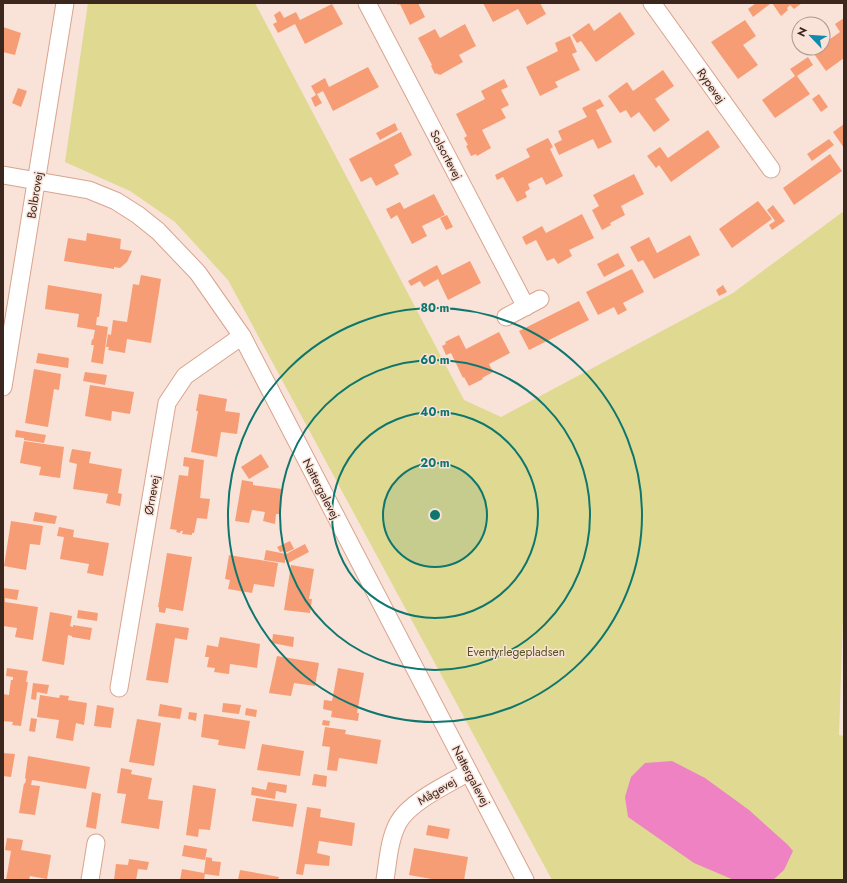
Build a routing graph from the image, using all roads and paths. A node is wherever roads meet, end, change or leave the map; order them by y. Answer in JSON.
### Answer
{"nodes":[{"id":1,"x":65,"y":3,"type":"edge"},
{"id":2,"x":366,"y":3,"type":"edge"},
{"id":3,"x":652,"y":3,"type":"edge"},
{"id":4,"x":770,"y":170,"type":"dead end"},
{"id":5,"x":3,"y":175,"type":"edge"},
{"id":6,"x":37,"y":181,"type":"junction"},
{"id":7,"x":506,"y":317,"type":"dead end"},
{"id":8,"x":242,"y":336,"type":"junction"},
{"id":9,"x":3,"y":387,"type":"edge"},
{"id":10,"x":120,"y":688,"type":"dead end"},
{"id":11,"x":468,"y":772,"type":"junction"},
{"id":12,"x":96,"y":843,"type":"dead end"},
{"id":13,"x":90,"y":880,"type":"edge"},
{"id":14,"x":385,"y":880,"type":"edge"},
{"id":15,"x":525,"y":880,"type":"edge"}],
"edges":[{"from":1,"to":6,"type":"street","name":"Bolbrovej"},
{"from":2,"to":7,"type":"street","name":"Solsortevej"},
{"from":3,"to":4,"type":"street","name":"Rypevej"},
{"from":5,"to":6,"type":"street","name":"Nattergalevej"},
{"from":6,"to":8,"type":"street","name":"Nattergalevej"},
{"from":6,"to":9,"type":"street","name":"Bolbrovej"},
{"from":8,"to":10,"type":"street","name":"Ørnevej"},
{"from":8,"to":11,"type":"street","name":"Nattergalevej"},
{"from":11,"to":14,"type":"street","name":"Mågevej"},
{"from":11,"to":15,"type":"street","name":"Nattergalevej"},
{"from":12,"to":13,"type":"street"}]}
